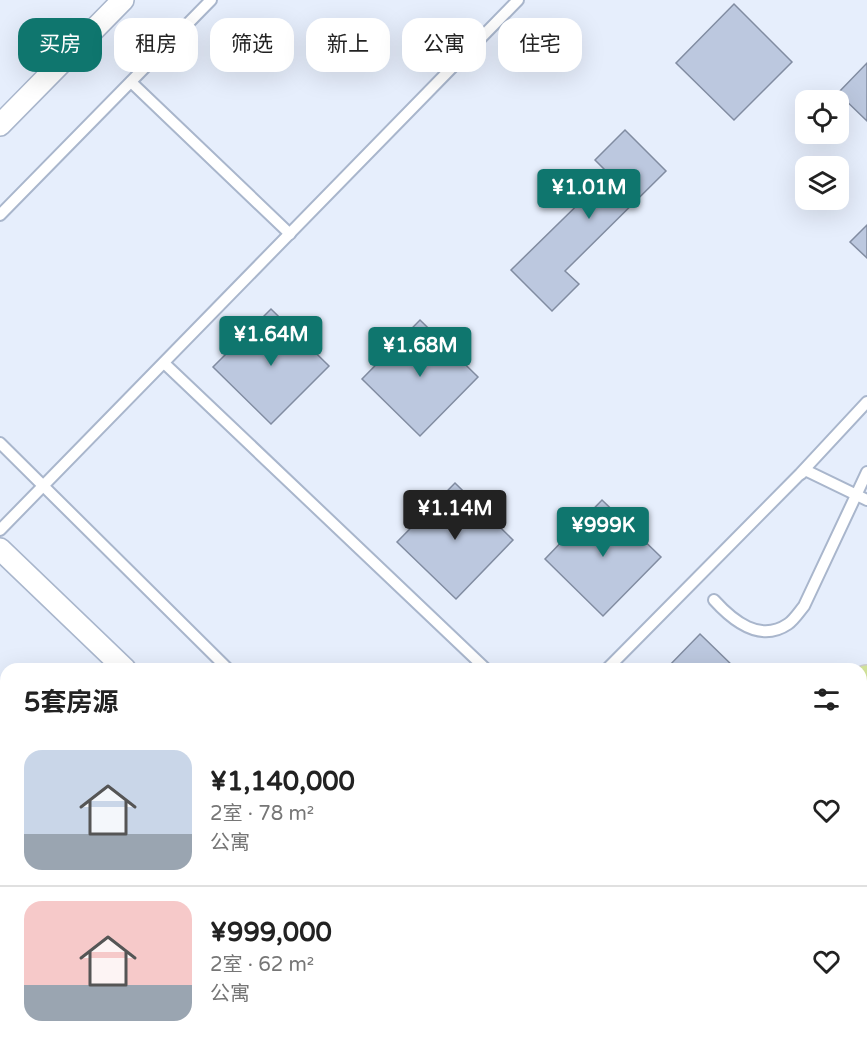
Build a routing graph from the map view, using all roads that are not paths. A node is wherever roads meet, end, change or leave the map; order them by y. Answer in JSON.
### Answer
{"nodes":[{"id":1,"x":123,"y":0,"type":"edge"},
{"id":2,"x":211,"y":0,"type":"edge"},
{"id":3,"x":518,"y":0,"type":"edge"},
{"id":4,"x":131,"y":82,"type":"junction"},
{"id":5,"x":0,"y":125,"type":"edge"},
{"id":6,"x":0,"y":215,"type":"edge"},
{"id":7,"x":290,"y":234,"type":"junction"},
{"id":8,"x":164,"y":363,"type":"junction"},
{"id":9,"x":867,"y":402,"type":"edge"},
{"id":10,"x":0,"y":443,"type":"edge"},
{"id":11,"x":867,"y":472,"type":"edge"},
{"id":12,"x":800,"y":474,"type":"junction"},
{"id":13,"x":44,"y":487,"type":"junction"},
{"id":14,"x":855,"y":494,"type":"junction"},
{"id":15,"x":867,"y":500,"type":"edge"},
{"id":16,"x":0,"y":530,"type":"edge"},
{"id":17,"x":0,"y":549,"type":"edge"},
{"id":18,"x":714,"y":600,"type":"dead end"},
{"id":19,"x":119,"y":663,"type":"edge"},
{"id":20,"x":222,"y":663,"type":"edge"},
{"id":21,"x":480,"y":663,"type":"edge"},
{"id":22,"x":613,"y":663,"type":"edge"}],
"edges":[{"from":1,"to":5,"type":"street"},
{"from":2,"to":4,"type":"lane"},
{"from":3,"to":7,"type":"lane"},
{"from":4,"to":6,"type":"lane"},
{"from":4,"to":7,"type":"lane"},
{"from":7,"to":8,"type":"lane"},
{"from":8,"to":13,"type":"lane"},
{"from":8,"to":21,"type":"lane"},
{"from":9,"to":12,"type":"lane"},
{"from":10,"to":13,"type":"lane"},
{"from":11,"to":14,"type":"lane"},
{"from":12,"to":14,"type":"lane"},
{"from":12,"to":22,"type":"lane"},
{"from":13,"to":16,"type":"lane"},
{"from":13,"to":20,"type":"lane"},
{"from":14,"to":15,"type":"lane"},
{"from":14,"to":18,"type":"lane"},
{"from":17,"to":19,"type":"street"}]}
